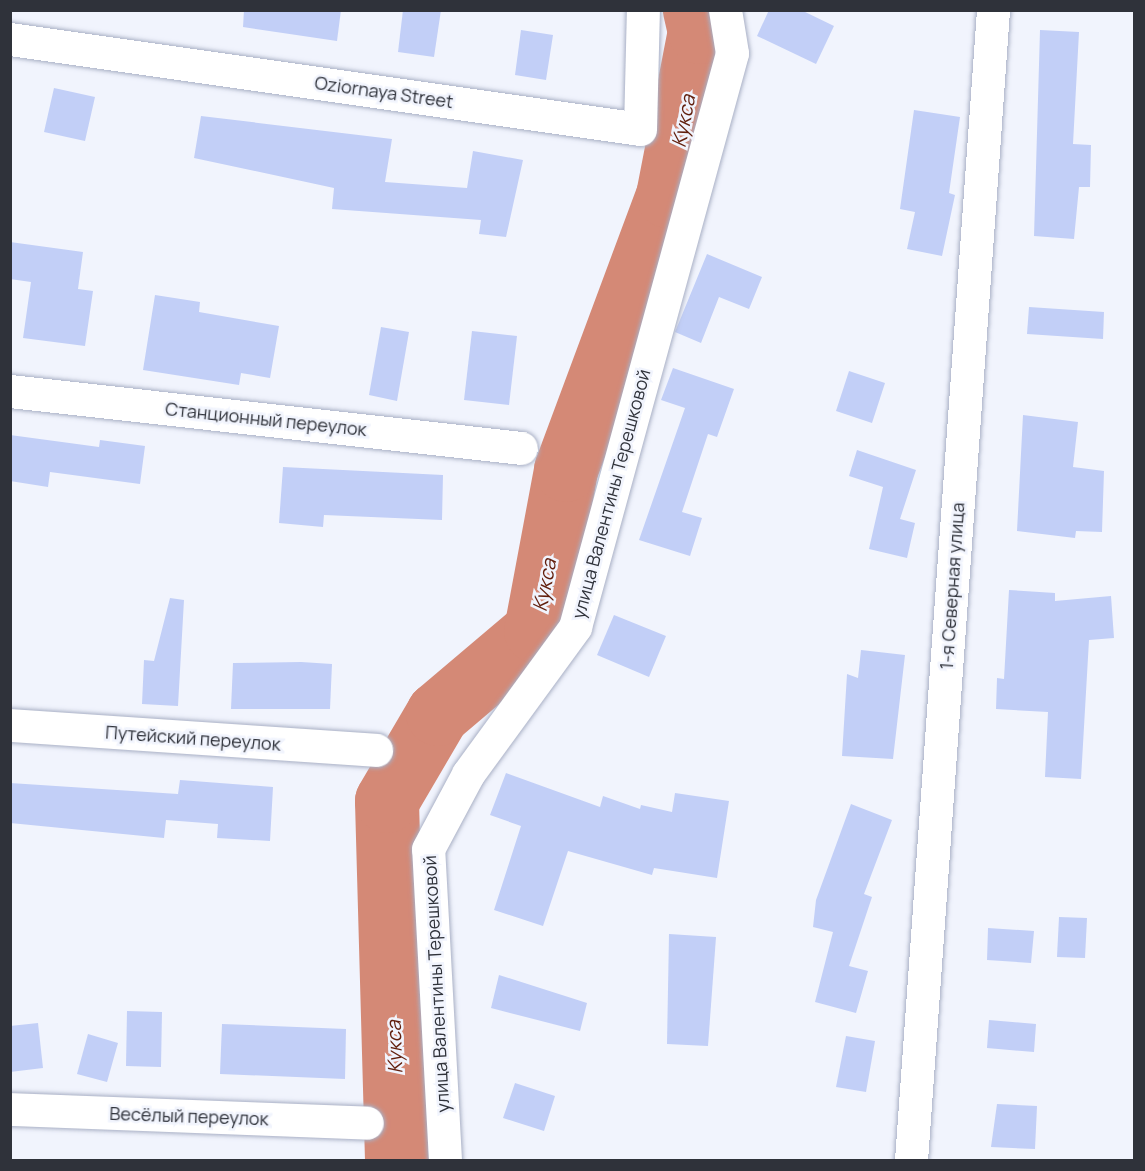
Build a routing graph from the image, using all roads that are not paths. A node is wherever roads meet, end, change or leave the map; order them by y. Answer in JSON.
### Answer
{"nodes":[{"id":1,"x":643,"y":10,"type":"edge"},
{"id":2,"x":725,"y":10,"type":"edge"},
{"id":3,"x":993,"y":10,"type":"edge"},
{"id":4,"x":10,"y":39,"type":"edge"},
{"id":5,"x":10,"y":391,"type":"edge"},
{"id":6,"x":521,"y":448,"type":"dead end"},
{"id":7,"x":10,"y":725,"type":"edge"},
{"id":8,"x":376,"y":750,"type":"dead end"},
{"id":9,"x":10,"y":1109,"type":"edge"},
{"id":10,"x":366,"y":1123,"type":"dead end"},
{"id":11,"x":445,"y":1161,"type":"edge"},
{"id":12,"x":911,"y":1161,"type":"edge"}],
"edges":[{"from":1,"to":4,"type":"street","name":"Oziornaya Street"},
{"from":2,"to":11,"type":"street","name":"улица Валентины Терешковой"},
{"from":3,"to":12,"type":"street","name":"1-я Северная улица"},
{"from":5,"to":6,"type":"street","name":"Станционный переулок"},
{"from":7,"to":8,"type":"street","name":"Путейский переулок"},
{"from":9,"to":10,"type":"street","name":"Весёлый переулок"}]}
